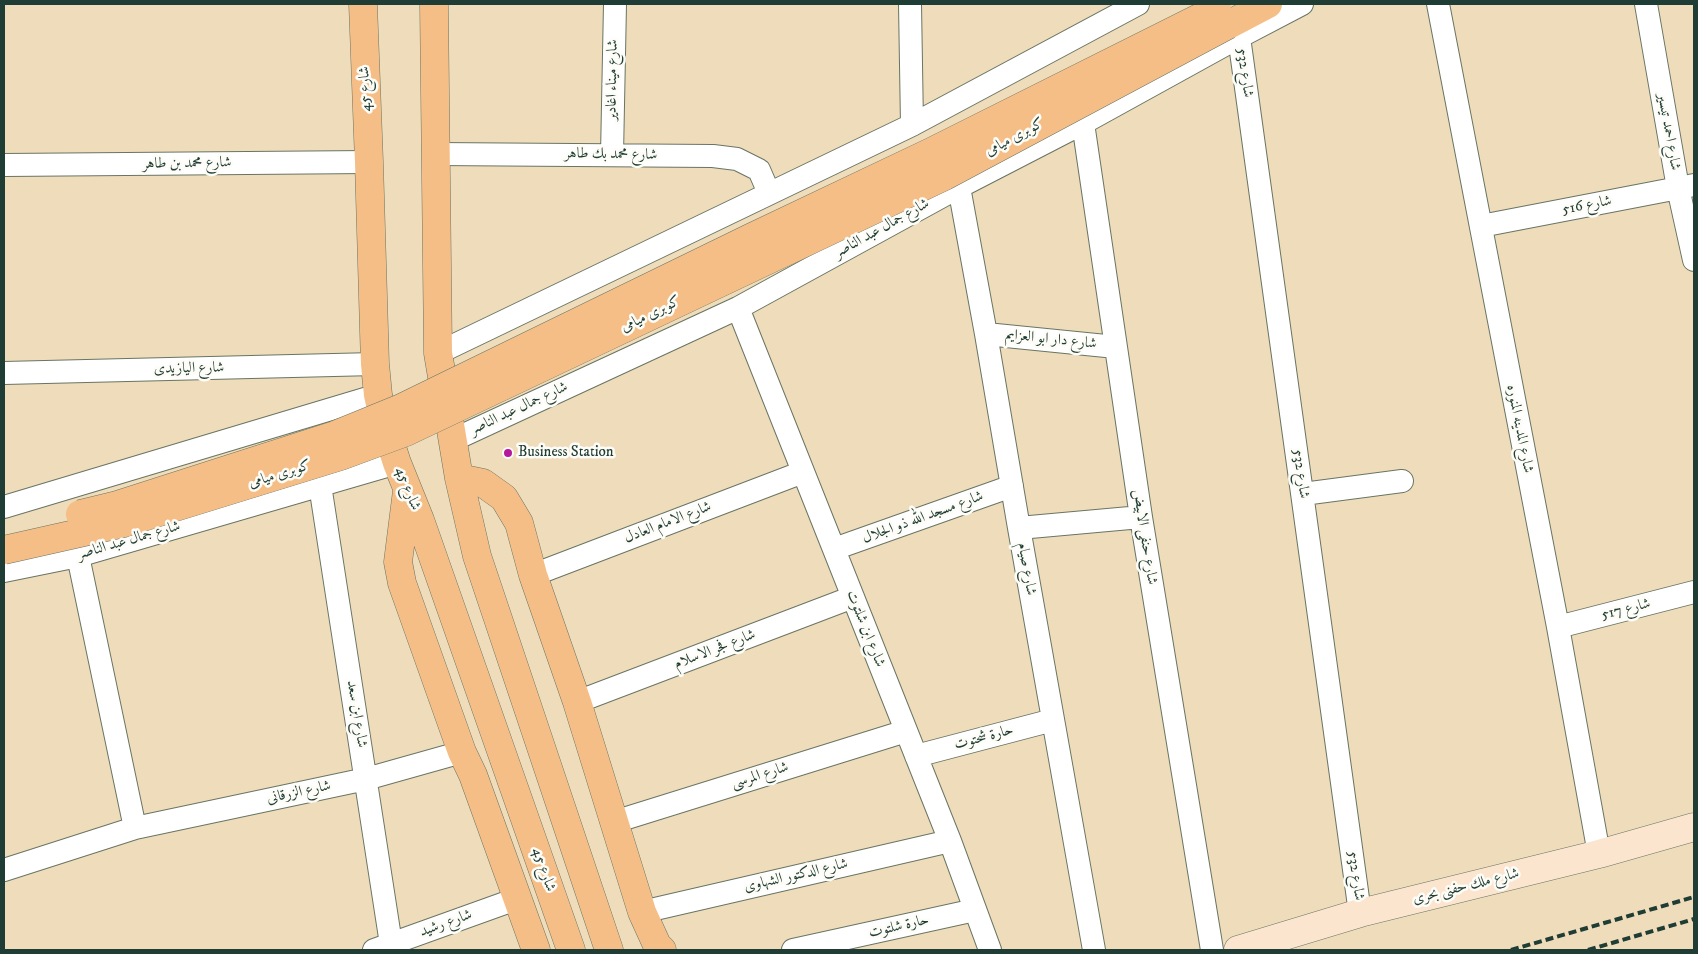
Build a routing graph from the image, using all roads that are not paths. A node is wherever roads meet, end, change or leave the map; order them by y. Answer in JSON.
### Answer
{"nodes":[{"id":1,"x":362,"y":4,"type":"edge"},
{"id":2,"x":434,"y":4,"type":"edge"},
{"id":3,"x":615,"y":4,"type":"edge"},
{"id":4,"x":910,"y":4,"type":"edge"},
{"id":5,"x":1268,"y":4,"type":"edge"},
{"id":6,"x":1302,"y":4,"type":"edge"},
{"id":7,"x":1438,"y":4,"type":"edge"},
{"id":8,"x":1646,"y":4,"type":"edge"},
{"id":9,"x":1131,"y":6,"type":"edge"},
{"id":10,"x":1228,"y":19,"type":"edge"},
{"id":11,"x":1082,"y":124,"type":"junction"},
{"id":12,"x":912,"y":125,"type":"junction"},
{"id":13,"x":436,"y":154,"type":"junction"},
{"id":14,"x":612,"y":155,"type":"junction"},
{"id":15,"x":369,"y":162,"type":"junction"},
{"id":16,"x":4,"y":165,"type":"edge"},
{"id":17,"x":959,"y":187,"type":"junction"},
{"id":18,"x":1686,"y":187,"type":"edge"},
{"id":19,"x":769,"y":193,"type":"junction"},
{"id":20,"x":1480,"y":226,"type":"junction"},
{"id":21,"x":1694,"y":260,"type":"edge"},
{"id":22,"x":738,"y":308,"type":"junction"},
{"id":23,"x":986,"y":334,"type":"junction"},
{"id":24,"x":1116,"y":347,"type":"junction"},
{"id":25,"x":438,"y":353,"type":"junction"},
{"id":26,"x":375,"y":364,"type":"junction"},
{"id":27,"x":4,"y":373,"type":"edge"},
{"id":28,"x":378,"y":395,"type":"junction"},
{"id":29,"x":454,"y":440,"type":"junction"},
{"id":30,"x":397,"y":463,"type":"junction"},
{"id":31,"x":803,"y":472,"type":"junction"},
{"id":32,"x":459,"y":478,"type":"junction"},
{"id":33,"x":1402,"y":481,"type":"dead end"},
{"id":34,"x":320,"y":485,"type":"junction"},
{"id":35,"x":1012,"y":486,"type":"junction"},
{"id":36,"x":407,"y":487,"type":"junction"},
{"id":37,"x":1303,"y":494,"type":"junction"},
{"id":38,"x":4,"y":507,"type":"edge"},
{"id":39,"x":1141,"y":517,"type":"junction"},
{"id":40,"x":1019,"y":528,"type":"junction"},
{"id":41,"x":4,"y":532,"type":"edge"},
{"id":42,"x":834,"y":549,"type":"junction"},
{"id":43,"x":4,"y":550,"type":"edge"},
{"id":44,"x":78,"y":556,"type":"junction"},
{"id":45,"x":4,"y":571,"type":"edge"},
{"id":46,"x":533,"y":575,"type":"junction"},
{"id":47,"x":1694,"y":592,"type":"edge"},
{"id":48,"x":853,"y":597,"type":"junction"},
{"id":49,"x":1558,"y":627,"type":"junction"},
{"id":50,"x":577,"y":702,"type":"junction"},
{"id":51,"x":1053,"y":720,"type":"junction"},
{"id":52,"x":906,"y":730,"type":"junction"},
{"id":53,"x":462,"y":752,"type":"junction"},
{"id":54,"x":916,"y":756,"type":"junction"},
{"id":55,"x":366,"y":778,"type":"junction"},
{"id":56,"x":614,"y":822,"type":"junction"},
{"id":57,"x":1694,"y":827,"type":"edge"},
{"id":58,"x":135,"y":828,"type":"junction"},
{"id":59,"x":950,"y":841,"type":"junction"},
{"id":60,"x":1599,"y":854,"type":"junction"},
{"id":61,"x":4,"y":870,"type":"edge"},
{"id":62,"x":518,"y":898,"type":"junction"},
{"id":63,"x":975,"y":910,"type":"junction"},
{"id":64,"x":642,"y":912,"type":"junction"},
{"id":65,"x":1360,"y":912,"type":"junction"},
{"id":66,"x":383,"y":947,"type":"edge"},
{"id":67,"x":536,"y":950,"type":"edge"},
{"id":68,"x":571,"y":950,"type":"edge"},
{"id":69,"x":609,"y":950,"type":"edge"},
{"id":70,"x":662,"y":950,"type":"edge"},
{"id":71,"x":793,"y":950,"type":"edge"},
{"id":72,"x":990,"y":950,"type":"edge"},
{"id":73,"x":1094,"y":950,"type":"edge"},
{"id":74,"x":1212,"y":950,"type":"edge"},
{"id":75,"x":1238,"y":950,"type":"edge"}],
"edges":[{"from":1,"to":15,"type":"main road","name":"شارع 45"},
{"from":2,"to":13,"type":"main road"},
{"from":3,"to":14,"type":"street","name":"شارع ميناء اغادير"},
{"from":4,"to":12,"type":"street"},
{"from":5,"to":10,"type":"main road","name":"كوبرى ميامى"},
{"from":6,"to":10,"type":"street","name":"شارع جمال عبد الناصر"},
{"from":7,"to":20,"type":"street","name":"شارع المدينه المنوره"},
{"from":8,"to":18,"type":"street","name":"شارع احمد تيسير"},
{"from":9,"to":12,"type":"street"},
{"from":10,"to":11,"type":"street","name":"شارع جمال عبد الناصر"},
{"from":10,"to":37,"type":"street","name":"شارع 532"},
{"from":10,"to":41,"type":"main road","name":"كوبرى ميامى","bridge":true},
{"from":10,"to":43,"type":"main road","name":"كوبرى ميامى","bridge":true},
{"from":11,"to":17,"type":"street","name":"شارع جمال عبد الناصر"},
{"from":11,"to":24,"type":"street","name":"شارع حنفى الابيض"},
{"from":12,"to":19,"type":"street"},
{"from":13,"to":14,"type":"street","name":"شارع محمد بك طاهر"},
{"from":13,"to":25,"type":"main road"},
{"from":14,"to":19,"type":"street","name":"شارع محمد بك طاهر"},
{"from":15,"to":16,"type":"street","name":"شارع محمد بن طاهر"},
{"from":15,"to":26,"type":"main road","name":"شارع 45"},
{"from":17,"to":22,"type":"street","name":"شارع جمال عبد الناصر"},
{"from":17,"to":23,"type":"street","name":"شارع صيام"},
{"from":18,"to":20,"type":"street","name":"شارع 516"},
{"from":18,"to":21,"type":"street","name":"شارع احمد تيسير"},
{"from":19,"to":25,"type":"street"},
{"from":20,"to":49,"type":"street","name":"شارع المدينه المنوره"},
{"from":22,"to":29,"type":"street","name":"شارع جمال عبد الناصر"},
{"from":22,"to":31,"type":"street","name":"شارع ابن شلتوت"},
{"from":23,"to":24,"type":"street","name":"شارع دار ابو العزايم"},
{"from":23,"to":35,"type":"street","name":"شارع صيام"},
{"from":24,"to":39,"type":"street","name":"شارع حنفى الابيض"},
{"from":25,"to":29,"type":"main road"},
{"from":26,"to":27,"type":"street","name":"شارع اليازيدى"},
{"from":26,"to":28,"type":"main road","name":"شارع 45"},
{"from":28,"to":30,"type":"main road","name":"شارع 45"},
{"from":28,"to":38,"type":"street"},
{"from":29,"to":32,"type":"main road"},
{"from":30,"to":34,"type":"street","name":"شارع جمال عبد الناصر"},
{"from":30,"to":36,"type":"main road","name":"شارع 45"},
{"from":31,"to":42,"type":"street","name":"شارع ابن شلتوت"},
{"from":31,"to":46,"type":"street","name":"شارع الامام العادل"},
{"from":32,"to":46,"type":"main road"},
{"from":32,"to":69,"type":"main road"},
{"from":33,"to":37,"type":"street"},
{"from":34,"to":44,"type":"street","name":"شارع جمال عبد الناصر"},
{"from":34,"to":55,"type":"street","name":"شارع ابن سعد"},
{"from":35,"to":40,"type":"street","name":"شارع صيام"},
{"from":35,"to":42,"type":"street","name":"شارع مسجد الله ذو الجلال"},
{"from":36,"to":53,"type":"main road"},
{"from":36,"to":68,"type":"main road","name":"شارع 45"},
{"from":37,"to":65,"type":"street","name":"شارع 532"},
{"from":39,"to":40,"type":"street"},
{"from":39,"to":74,"type":"street","name":"شارع حنفى الابيض"},
{"from":40,"to":51,"type":"street","name":"شارع صيام"},
{"from":42,"to":48,"type":"street","name":"شارع ابن شلتوت"},
{"from":44,"to":45,"type":"street","name":"شارع جمال عبد الناصر"},
{"from":44,"to":58,"type":"street"},
{"from":46,"to":50,"type":"main road"},
{"from":47,"to":49,"type":"street","name":"شارع 517"},
{"from":48,"to":50,"type":"street","name":"شارع فجر الاسلام"},
{"from":48,"to":52,"type":"street","name":"شارع ابن شلتوت"},
{"from":49,"to":60,"type":"street","name":"شارع المدينه المنوره"},
{"from":50,"to":56,"type":"main road"},
{"from":51,"to":54,"type":"street","name":"حارة شحتوت"},
{"from":51,"to":73,"type":"street","name":"شارع صيام"},
{"from":52,"to":54,"type":"street","name":"شارع ابن شلتوت"},
{"from":52,"to":56,"type":"street","name":"شارع المرسى"},
{"from":53,"to":55,"type":"street","name":"شارع الزرقانى"},
{"from":53,"to":62,"type":"main road"},
{"from":54,"to":59,"type":"street","name":"شارع ابن شلتوت"},
{"from":55,"to":58,"type":"street","name":"شارع الزرقانى"},
{"from":55,"to":66,"type":"street","name":"شارع ابن سعد"},
{"from":56,"to":64,"type":"main road"},
{"from":57,"to":60,"type":"street","name":"شارع ملك حفنى بحرى"},
{"from":58,"to":61,"type":"street","name":"شارع الزرقانى"},
{"from":59,"to":63,"type":"street","name":"شارع ابن شلتوت"},
{"from":59,"to":64,"type":"street","name":"شارع الدكتور الشهاوى"},
{"from":60,"to":65,"type":"street","name":"شارع ملك حفنى بحرى"},
{"from":62,"to":66,"type":"street","name":"شارع رشيد"},
{"from":62,"to":67,"type":"main road"},
{"from":63,"to":71,"type":"street","name":"حارة شلتوت"},
{"from":63,"to":72,"type":"street","name":"شارع ابن شلتوت"},
{"from":64,"to":70,"type":"main road"},
{"from":65,"to":75,"type":"street","name":"شارع ملك حفنى بحرى"}]}
